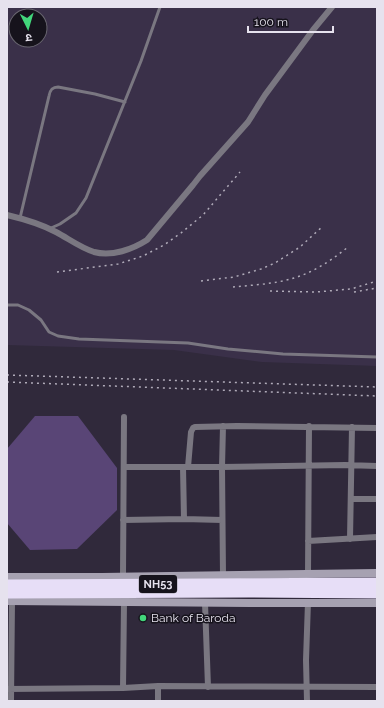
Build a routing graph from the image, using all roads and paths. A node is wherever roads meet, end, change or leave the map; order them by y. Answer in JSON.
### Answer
{"nodes":[{"id":1,"x":160,"y":7,"type":"edge"},
{"id":2,"x":332,"y":7,"type":"edge"},
{"id":3,"x":125,"y":102,"type":"junction"},
{"id":4,"x":7,"y":215,"type":"edge"},
{"id":5,"x":20,"y":218,"type":"junction"},
{"id":6,"x":50,"y":229,"type":"junction"},
{"id":7,"x":7,"y":305,"type":"edge"},
{"id":8,"x":377,"y":357,"type":"edge"},
{"id":9,"x":124,"y":417,"type":"dead end"},
{"id":10,"x":223,"y":426,"type":"junction"},
{"id":11,"x":309,"y":426,"type":"junction"},
{"id":12,"x":352,"y":427,"type":"junction"},
{"id":13,"x":377,"y":428,"type":"edge"},
{"id":14,"x":308,"y":466,"type":"junction"},
{"id":15,"x":351,"y":466,"type":"junction"},
{"id":16,"x":377,"y":466,"type":"edge"},
{"id":17,"x":124,"y":467,"type":"junction"},
{"id":18,"x":186,"y":467,"type":"junction"},
{"id":19,"x":222,"y":467,"type":"junction"},
{"id":20,"x":351,"y":499,"type":"junction"},
{"id":21,"x":377,"y":499,"type":"edge"},
{"id":22,"x":184,"y":519,"type":"junction"},
{"id":23,"x":123,"y":520,"type":"junction"},
{"id":24,"x":222,"y":520,"type":"junction"},
{"id":25,"x":377,"y":537,"type":"edge"},
{"id":26,"x":350,"y":539,"type":"junction"},
{"id":27,"x":308,"y":541,"type":"junction"},
{"id":28,"x":377,"y":573,"type":"edge"},
{"id":29,"x":308,"y":574,"type":"junction"},
{"id":30,"x":223,"y":575,"type":"junction"},
{"id":31,"x":123,"y":576,"type":"junction"},
{"id":32,"x":7,"y":577,"type":"edge"},
{"id":33,"x":377,"y":583,"type":"edge"},
{"id":34,"x":7,"y":585,"type":"edge"},
{"id":35,"x":277,"y":588,"type":"junction"},
{"id":36,"x":377,"y":592,"type":"edge"},
{"id":37,"x":9,"y":599,"type":"edge"},
{"id":38,"x":124,"y":602,"type":"junction"},
{"id":39,"x":308,"y":602,"type":"junction"},
{"id":40,"x":377,"y":602,"type":"edge"},
{"id":41,"x":205,"y":603,"type":"junction"},
{"id":42,"x":158,"y":686,"type":"junction"},
{"id":43,"x":208,"y":687,"type":"junction"},
{"id":44,"x":306,"y":687,"type":"junction"},
{"id":45,"x":377,"y":687,"type":"edge"},
{"id":46,"x":123,"y":688,"type":"junction"},
{"id":47,"x":9,"y":689,"type":"edge"},
{"id":48,"x":12,"y":701,"type":"edge"},
{"id":49,"x":158,"y":701,"type":"edge"},
{"id":50,"x":306,"y":701,"type":"edge"}],
"edges":[{"from":1,"to":3,"type":"lane"},
{"from":2,"to":6,"type":"street"},
{"from":3,"to":5,"type":"lane"},
{"from":3,"to":6,"type":"lane"},
{"from":4,"to":5,"type":"street"},
{"from":5,"to":6,"type":"street"},
{"from":7,"to":8,"type":"lane"},
{"from":9,"to":17,"type":"street"},
{"from":10,"to":11,"type":"street"},
{"from":10,"to":18,"type":"street"},
{"from":10,"to":19,"type":"street"},
{"from":11,"to":12,"type":"street"},
{"from":11,"to":14,"type":"street"},
{"from":12,"to":13,"type":"street"},
{"from":12,"to":15,"type":"street"},
{"from":14,"to":15,"type":"street"},
{"from":14,"to":19,"type":"street"},
{"from":14,"to":27,"type":"street"},
{"from":15,"to":16,"type":"street"},
{"from":15,"to":20,"type":"street"},
{"from":17,"to":18,"type":"street"},
{"from":17,"to":23,"type":"street"},
{"from":18,"to":19,"type":"street"},
{"from":18,"to":22,"type":"street"},
{"from":19,"to":24,"type":"street"},
{"from":20,"to":21,"type":"street"},
{"from":20,"to":26,"type":"street"},
{"from":22,"to":23,"type":"street"},
{"from":22,"to":24,"type":"street"},
{"from":23,"to":31,"type":"street"},
{"from":24,"to":30,"type":"street"},
{"from":25,"to":26,"type":"street"},
{"from":26,"to":27,"type":"street"},
{"from":27,"to":29,"type":"street"},
{"from":28,"to":29,"type":"street"},
{"from":29,"to":30,"type":"street"},
{"from":30,"to":31,"type":"street"},
{"from":31,"to":32,"type":"street"},
{"from":33,"to":35,"type":"highway","number":"NH53"},
{"from":34,"to":35,"type":"highway","number":"NH53"},
{"from":35,"to":36,"type":"highway","number":"NH53"},
{"from":35,"to":37,"type":"highway","number":"NH53"},
{"from":37,"to":38,"type":"street"},
{"from":37,"to":47,"type":"street"},
{"from":38,"to":41,"type":"street"},
{"from":38,"to":46,"type":"street"},
{"from":39,"to":40,"type":"street"},
{"from":39,"to":41,"type":"street"},
{"from":39,"to":44,"type":"street"},
{"from":41,"to":43,"type":"street"},
{"from":42,"to":43,"type":"street"},
{"from":42,"to":46,"type":"street"},
{"from":42,"to":49,"type":"street"},
{"from":43,"to":44,"type":"street"},
{"from":44,"to":45,"type":"street"},
{"from":44,"to":50,"type":"street"},
{"from":46,"to":47,"type":"street"},
{"from":47,"to":48,"type":"street"}]}
